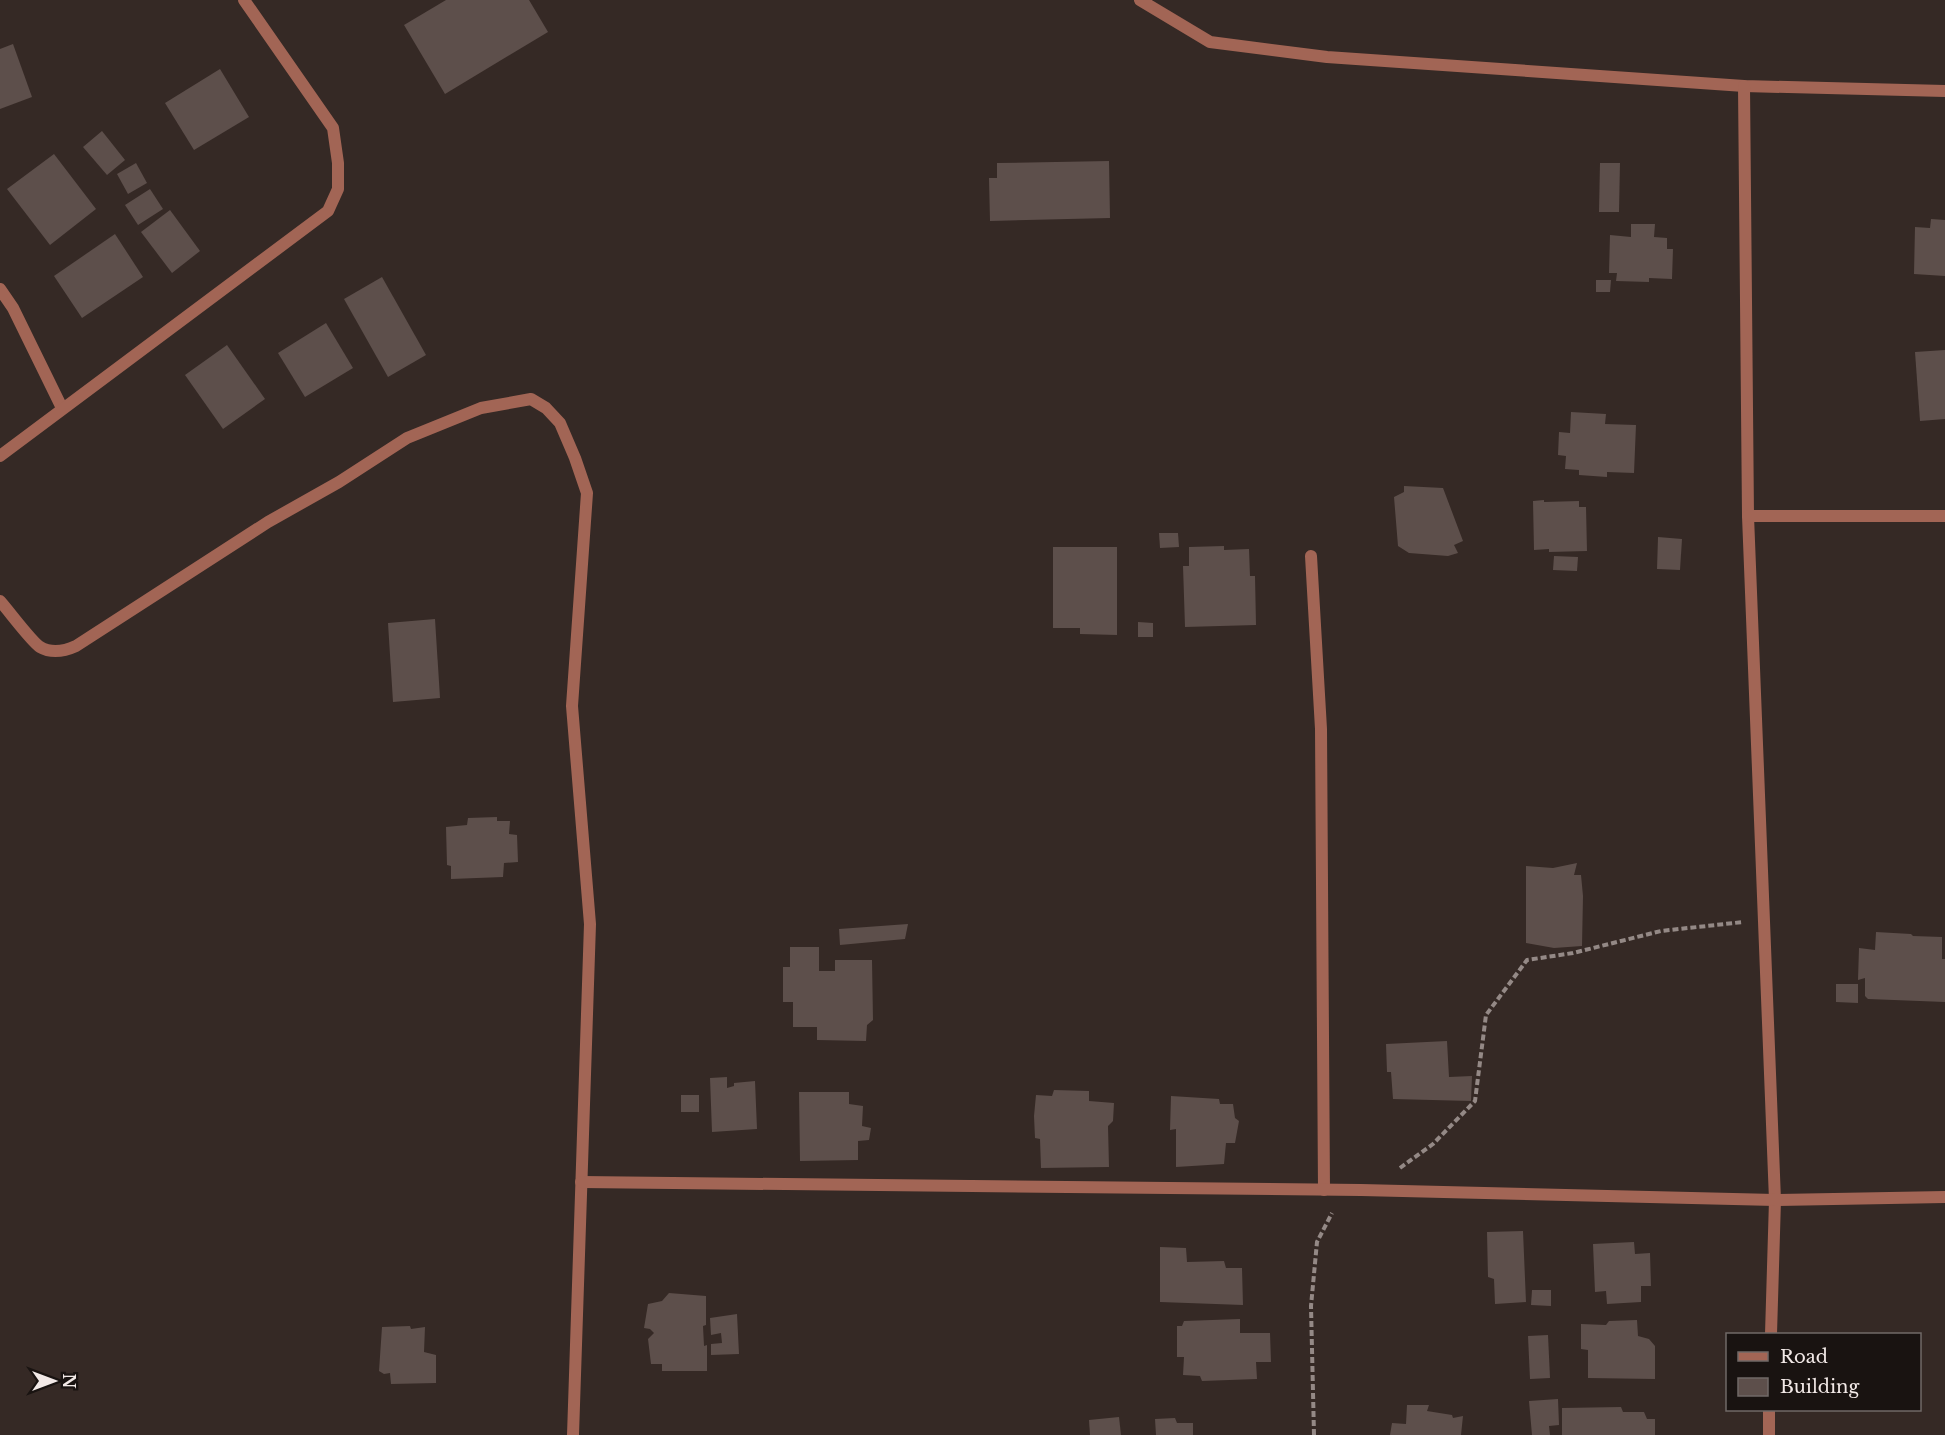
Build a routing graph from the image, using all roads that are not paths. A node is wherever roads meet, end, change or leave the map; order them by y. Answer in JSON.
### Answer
{"nodes":[{"id":1,"x":244,"y":0,"type":"edge"},
{"id":2,"x":1140,"y":0,"type":"edge"},
{"id":3,"x":1744,"y":86,"type":"junction"},
{"id":4,"x":1945,"y":91,"type":"edge"},
{"id":5,"x":0,"y":289,"type":"edge"},
{"id":6,"x":62,"y":408,"type":"junction"},
{"id":7,"x":0,"y":456,"type":"edge"},
{"id":8,"x":1748,"y":516,"type":"junction"},
{"id":9,"x":1945,"y":516,"type":"edge"},
{"id":10,"x":1311,"y":556,"type":"dead end"},
{"id":11,"x":0,"y":601,"type":"edge"},
{"id":12,"x":581,"y":1182,"type":"junction"},
{"id":13,"x":1324,"y":1190,"type":"junction"},
{"id":14,"x":1945,"y":1197,"type":"edge"},
{"id":15,"x":1775,"y":1200,"type":"junction"},
{"id":16,"x":1772,"y":1333,"type":"edge"},
{"id":17,"x":1769,"y":1411,"type":"edge"},
{"id":18,"x":573,"y":1435,"type":"edge"},
{"id":19,"x":1768,"y":1435,"type":"edge"}],
"edges":[{"from":1,"to":6,"type":"street"},
{"from":2,"to":3,"type":"street"},
{"from":3,"to":4,"type":"street"},
{"from":3,"to":8,"type":"street"},
{"from":5,"to":6,"type":"street"},
{"from":6,"to":7,"type":"street"},
{"from":8,"to":9,"type":"street"},
{"from":8,"to":15,"type":"street"},
{"from":10,"to":13,"type":"street"},
{"from":11,"to":12,"type":"street"},
{"from":12,"to":13,"type":"street"},
{"from":12,"to":18,"type":"street"},
{"from":13,"to":15,"type":"street"},
{"from":14,"to":15,"type":"street"},
{"from":15,"to":16,"type":"street"},
{"from":17,"to":19,"type":"street"}]}
